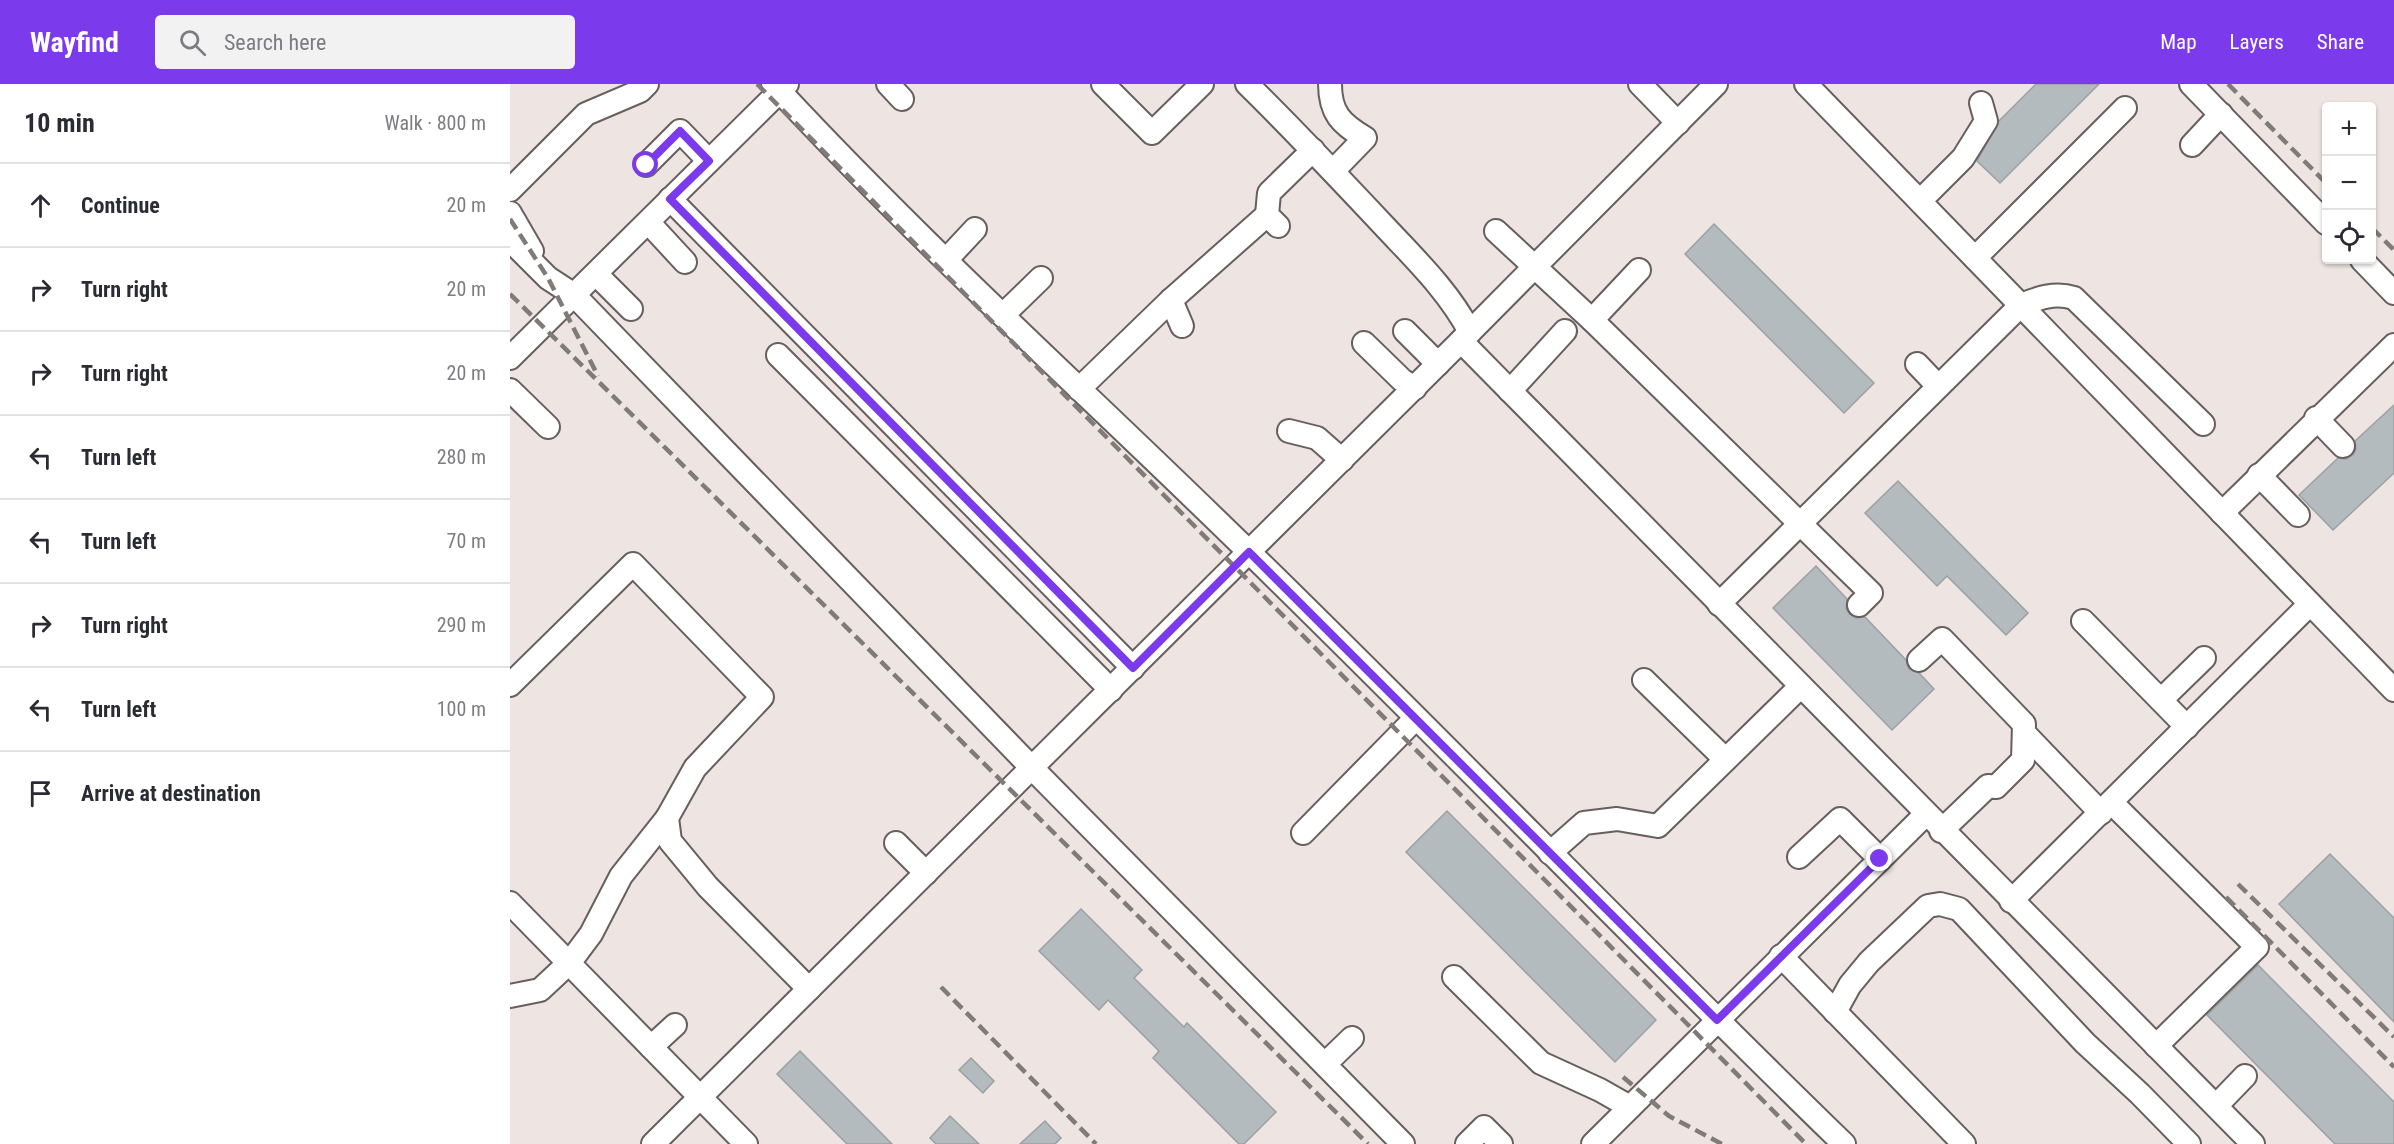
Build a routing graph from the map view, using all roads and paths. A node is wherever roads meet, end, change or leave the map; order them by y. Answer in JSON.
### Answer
{"nodes":[{"id":1,"x":647,"y":84,"type":"edge"},
{"id":2,"x":1103,"y":84,"type":"edge"},
{"id":3,"x":1202,"y":84,"type":"edge"},
{"id":4,"x":1247,"y":84,"type":"edge"},
{"id":5,"x":1330,"y":84,"type":"edge"},
{"id":6,"x":1640,"y":84,"type":"edge"},
{"id":7,"x":1716,"y":84,"type":"edge"},
{"id":8,"x":1806,"y":84,"type":"edge"},
{"id":9,"x":2191,"y":84,"type":"edge"},
{"id":10,"x":780,"y":86,"type":"edge"},
{"id":11,"x":1981,"y":103,"type":"dead end"},
{"id":12,"x":2125,"y":108,"type":"dead end"},
{"id":13,"x":2221,"y":114,"type":"junction"},
{"id":14,"x":1678,"y":123,"type":"junction"},
{"id":15,"x":2192,"y":145,"type":"dead end"},
{"id":16,"x":1313,"y":150,"type":"junction"},
{"id":17,"x":709,"y":161,"type":"junction"},
{"id":18,"x":646,"y":165,"type":"dead end"},
{"id":19,"x":1333,"y":171,"type":"junction"},
{"id":20,"x":510,"y":190,"type":"edge"},
{"id":21,"x":670,"y":199,"type":"junction"},
{"id":22,"x":1920,"y":201,"type":"junction"},
{"id":23,"x":510,"y":213,"type":"edge"},
{"id":24,"x":2322,"y":219,"type":"edge"},
{"id":25,"x":648,"y":222,"type":"junction"},
{"id":26,"x":975,"y":229,"type":"dead end"},
{"id":27,"x":1496,"y":231,"type":"dead end"},
{"id":28,"x":510,"y":240,"type":"edge"},
{"id":29,"x":1975,"y":258,"type":"junction"},
{"id":30,"x":947,"y":260,"type":"junction"},
{"id":31,"x":686,"y":262,"type":"dead end"},
{"id":32,"x":2366,"y":264,"type":"edge"},
{"id":33,"x":1534,"y":266,"type":"junction"},
{"id":34,"x":1639,"y":270,"type":"dead end"},
{"id":35,"x":596,"y":274,"type":"junction"},
{"id":36,"x":548,"y":278,"type":"junction"},
{"id":37,"x":1041,"y":278,"type":"dead end"},
{"id":38,"x":2394,"y":293,"type":"edge"},
{"id":39,"x":574,"y":295,"type":"junction"},
{"id":40,"x":1171,"y":300,"type":"junction"},
{"id":41,"x":2021,"y":305,"type":"junction"},
{"id":42,"x":631,"y":309,"type":"dead end"},
{"id":43,"x":1003,"y":315,"type":"junction"},
{"id":44,"x":1592,"y":320,"type":"junction"},
{"id":45,"x":1182,"y":326,"type":"dead end"},
{"id":46,"x":1405,"y":331,"type":"dead end"},
{"id":47,"x":1565,"y":331,"type":"dead end"},
{"id":48,"x":1465,"y":336,"type":"junction"},
{"id":49,"x":1364,"y":343,"type":"dead end"},
{"id":50,"x":2394,"y":345,"type":"edge"},
{"id":51,"x":778,"y":355,"type":"dead end"},
{"id":52,"x":510,"y":358,"type":"edge"},
{"id":53,"x":1438,"y":364,"type":"junction"},
{"id":54,"x":1917,"y":364,"type":"dead end"},
{"id":55,"x":1938,"y":386,"type":"junction"},
{"id":56,"x":1415,"y":388,"type":"junction"},
{"id":57,"x":1079,"y":389,"type":"junction"},
{"id":58,"x":510,"y":390,"type":"edge"},
{"id":59,"x":1510,"y":391,"type":"junction"},
{"id":60,"x":2316,"y":418,"type":"junction"},
{"id":61,"x":2203,"y":424,"type":"dead end"},
{"id":62,"x":548,"y":427,"type":"dead end"},
{"id":63,"x":1289,"y":431,"type":"dead end"},
{"id":64,"x":2343,"y":446,"type":"dead end"},
{"id":65,"x":1342,"y":460,"type":"junction"},
{"id":66,"x":2259,"y":475,"type":"junction"},
{"id":67,"x":2222,"y":513,"type":"junction"},
{"id":68,"x":2298,"y":515,"type":"dead end"},
{"id":69,"x":1801,"y":522,"type":"junction"},
{"id":70,"x":1249,"y":552,"type":"junction"},
{"id":71,"x":1719,"y":604,"type":"junction"},
{"id":72,"x":2310,"y":604,"type":"junction"},
{"id":73,"x":1858,"y":605,"type":"dead end"},
{"id":74,"x":2084,"y":621,"type":"dead end"},
{"id":75,"x":2204,"y":658,"type":"dead end"},
{"id":76,"x":1919,"y":660,"type":"dead end"},
{"id":77,"x":1133,"y":668,"type":"junction"},
{"id":78,"x":1644,"y":680,"type":"dead end"},
{"id":79,"x":510,"y":685,"type":"edge"},
{"id":80,"x":1801,"y":686,"type":"junction"},
{"id":81,"x":1111,"y":690,"type":"junction"},
{"id":82,"x":2394,"y":690,"type":"edge"},
{"id":83,"x":2161,"y":700,"type":"junction"},
{"id":84,"x":1415,"y":719,"type":"junction"},
{"id":85,"x":2187,"y":727,"type":"junction"},
{"id":86,"x":2025,"y":734,"type":"junction"},
{"id":87,"x":1725,"y":759,"type":"junction"},
{"id":88,"x":1032,"y":768,"type":"junction"},
{"id":89,"x":2106,"y":807,"type":"junction"},
{"id":90,"x":667,"y":818,"type":"junction"},
{"id":91,"x":1933,"y":823,"type":"junction"},
{"id":92,"x":1303,"y":833,"type":"dead end"},
{"id":93,"x":896,"y":843,"type":"dead end"},
{"id":94,"x":1550,"y":853,"type":"junction"},
{"id":95,"x":1799,"y":857,"type":"dead end"},
{"id":96,"x":1880,"y":859,"type":"junction"},
{"id":97,"x":926,"y":873,"type":"junction"},
{"id":98,"x":2012,"y":901,"type":"junction"},
{"id":99,"x":510,"y":903,"type":"edge"},
{"id":100,"x":1781,"y":957,"type":"junction"},
{"id":101,"x":570,"y":962,"type":"junction"},
{"id":102,"x":1454,"y":977,"type":"dead end"},
{"id":103,"x":809,"y":989,"type":"junction"},
{"id":104,"x":510,"y":996,"type":"edge"},
{"id":105,"x":1835,"y":1012,"type":"junction"},
{"id":106,"x":1717,"y":1020,"type":"junction"},
{"id":107,"x":675,"y":1025,"type":"dead end"},
{"id":108,"x":1352,"y":1038,"type":"dead end"},
{"id":109,"x":2156,"y":1046,"type":"junction"},
{"id":110,"x":651,"y":1047,"type":"junction"},
{"id":111,"x":1325,"y":1065,"type":"junction"},
{"id":112,"x":2245,"y":1076,"type":"dead end"},
{"id":113,"x":700,"y":1098,"type":"junction"},
{"id":114,"x":2216,"y":1106,"type":"junction"},
{"id":115,"x":1630,"y":1107,"type":"junction"},
{"id":116,"x":1603,"y":1141,"type":"edge"},
{"id":117,"x":653,"y":1144,"type":"edge"},
{"id":118,"x":746,"y":1144,"type":"edge"},
{"id":119,"x":1403,"y":1144,"type":"edge"},
{"id":120,"x":1467,"y":1144,"type":"edge"},
{"id":121,"x":1501,"y":1144,"type":"edge"},
{"id":122,"x":1845,"y":1144,"type":"edge"},
{"id":123,"x":1964,"y":1144,"type":"edge"},
{"id":124,"x":2189,"y":1144,"type":"edge"},
{"id":125,"x":2253,"y":1144,"type":"edge"}],
"edges":[{"from":1,"to":20,"type":"lane"},
{"from":2,"to":3,"type":"lane"},
{"from":4,"to":16,"type":"lane"},
{"from":5,"to":19,"type":"lane"},
{"from":6,"to":14,"type":"lane"},
{"from":7,"to":14,"type":"lane"},
{"from":8,"to":22,"type":"lane"},
{"from":9,"to":13,"type":"lane"},
{"from":10,"to":17,"type":"lane"},
{"from":10,"to":30,"type":"lane"},
{"from":11,"to":22,"type":"lane"},
{"from":12,"to":29,"type":"lane"},
{"from":13,"to":15,"type":"lane"},
{"from":13,"to":24,"type":"lane"},
{"from":14,"to":33,"type":"lane"},
{"from":16,"to":19,"type":"lane"},
{"from":16,"to":40,"type":"lane"},
{"from":17,"to":18,"type":"lane"},
{"from":17,"to":21,"type":"lane"},
{"from":19,"to":48,"type":"lane"},
{"from":21,"to":25,"type":"lane"},
{"from":21,"to":77,"type":"lane"},
{"from":22,"to":29,"type":"lane"},
{"from":23,"to":36,"type":"lane"},
{"from":25,"to":31,"type":"lane"},
{"from":25,"to":35,"type":"lane"},
{"from":26,"to":30,"type":"lane"},
{"from":27,"to":33,"type":"lane"},
{"from":28,"to":36,"type":"lane"},
{"from":29,"to":41,"type":"lane"},
{"from":30,"to":43,"type":"lane"},
{"from":32,"to":38,"type":"lane"},
{"from":33,"to":44,"type":"lane"},
{"from":33,"to":48,"type":"lane"},
{"from":34,"to":44,"type":"lane"},
{"from":35,"to":39,"type":"lane"},
{"from":35,"to":42,"type":"lane"},
{"from":36,"to":39,"type":"lane"},
{"from":37,"to":43,"type":"lane"},
{"from":39,"to":52,"type":"lane"},
{"from":39,"to":88,"type":"lane"},
{"from":40,"to":45,"type":"lane"},
{"from":40,"to":57,"type":"lane"},
{"from":41,"to":55,"type":"lane"},
{"from":41,"to":61,"type":"lane"},
{"from":41,"to":67,"type":"lane"},
{"from":43,"to":57,"type":"lane"},
{"from":44,"to":69,"type":"lane"},
{"from":46,"to":53,"type":"lane"},
{"from":47,"to":59,"type":"lane"},
{"from":48,"to":53,"type":"lane"},
{"from":48,"to":59,"type":"lane"},
{"from":49,"to":56,"type":"lane"},
{"from":50,"to":60,"type":"lane"},
{"from":51,"to":81,"type":"lane"},
{"from":53,"to":56,"type":"lane"},
{"from":54,"to":55,"type":"lane"},
{"from":55,"to":69,"type":"lane"},
{"from":56,"to":65,"type":"lane"},
{"from":57,"to":70,"type":"lane"},
{"from":58,"to":62,"type":"lane"},
{"from":59,"to":71,"type":"lane"},
{"from":60,"to":64,"type":"lane"},
{"from":60,"to":66,"type":"lane"},
{"from":63,"to":65,"type":"lane"},
{"from":65,"to":70,"type":"lane"},
{"from":66,"to":67,"type":"lane"},
{"from":66,"to":68,"type":"lane"},
{"from":67,"to":72,"type":"lane"},
{"from":69,"to":71,"type":"lane"},
{"from":69,"to":73,"type":"lane"},
{"from":70,"to":77,"type":"lane"},
{"from":70,"to":84,"type":"lane"},
{"from":71,"to":80,"type":"lane"},
{"from":72,"to":82,"type":"lane"},
{"from":72,"to":85,"type":"lane"},
{"from":74,"to":83,"type":"lane"},
{"from":75,"to":83,"type":"lane"},
{"from":76,"to":86,"type":"lane"},
{"from":77,"to":81,"type":"lane"},
{"from":78,"to":87,"type":"lane"},
{"from":79,"to":90,"type":"lane"},
{"from":80,"to":87,"type":"lane"},
{"from":80,"to":91,"type":"lane"},
{"from":81,"to":88,"type":"lane"},
{"from":83,"to":85,"type":"lane"},
{"from":84,"to":92,"type":"lane"},
{"from":84,"to":94,"type":"lane"},
{"from":85,"to":89,"type":"lane"},
{"from":86,"to":89,"type":"lane"},
{"from":86,"to":91,"type":"lane"},
{"from":87,"to":94,"type":"lane"},
{"from":88,"to":97,"type":"lane"},
{"from":88,"to":111,"type":"lane"},
{"from":89,"to":98,"type":"lane"},
{"from":89,"to":109,"type":"lane"},
{"from":90,"to":101,"type":"lane"},
{"from":90,"to":103,"type":"lane"},
{"from":91,"to":96,"type":"lane"},
{"from":91,"to":98,"type":"lane"},
{"from":93,"to":97,"type":"lane"},
{"from":94,"to":106,"type":"lane"},
{"from":95,"to":96,"type":"lane"},
{"from":96,"to":100,"type":"lane"},
{"from":97,"to":103,"type":"lane"},
{"from":98,"to":109,"type":"lane"},
{"from":99,"to":101,"type":"lane"},
{"from":100,"to":105,"type":"lane"},
{"from":100,"to":106,"type":"lane"},
{"from":101,"to":104,"type":"lane"},
{"from":101,"to":110,"type":"lane"},
{"from":102,"to":115,"type":"lane"},
{"from":103,"to":113,"type":"lane"},
{"from":105,"to":123,"type":"lane"},
{"from":105,"to":124,"type":"lane"},
{"from":106,"to":115,"type":"lane"},
{"from":106,"to":122,"type":"lane"},
{"from":107,"to":110,"type":"lane"},
{"from":108,"to":111,"type":"lane"},
{"from":109,"to":114,"type":"lane"},
{"from":110,"to":113,"type":"lane"},
{"from":111,"to":119,"type":"lane"},
{"from":112,"to":114,"type":"lane"},
{"from":113,"to":117,"type":"lane"},
{"from":113,"to":118,"type":"lane"},
{"from":114,"to":125,"type":"lane"},
{"from":115,"to":116,"type":"lane"},
{"from":120,"to":121,"type":"lane"}]}
